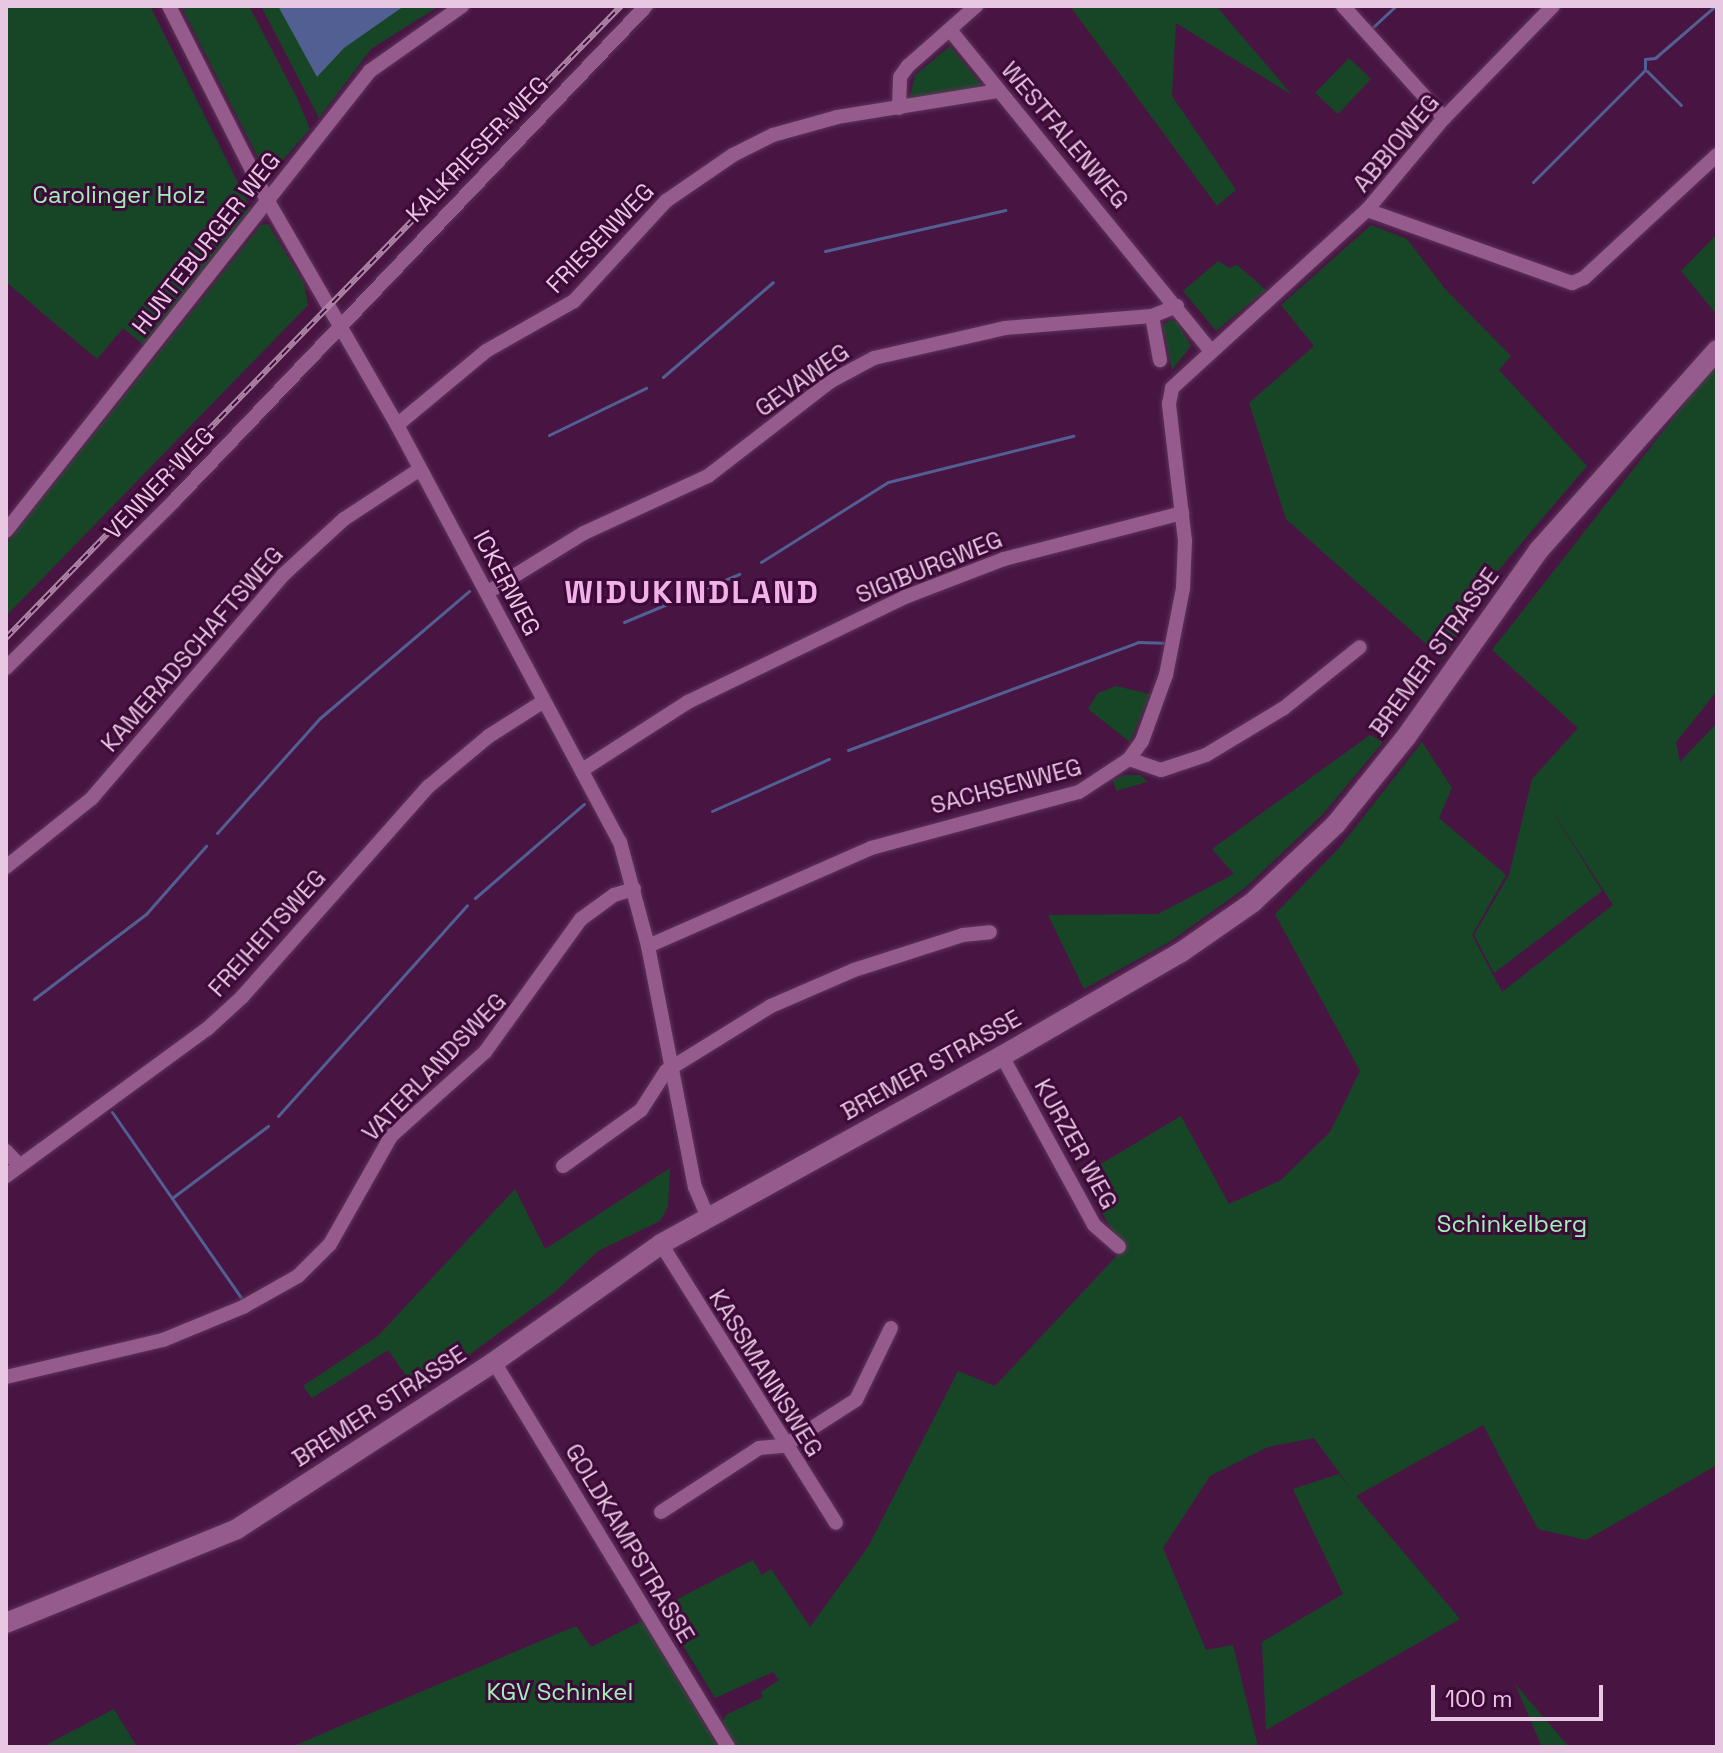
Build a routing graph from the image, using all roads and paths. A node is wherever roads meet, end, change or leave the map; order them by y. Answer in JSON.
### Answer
{"nodes":[{"id":1,"x":169,"y":6,"type":"edge"},
{"id":2,"x":462,"y":6,"type":"edge"},
{"id":3,"x":646,"y":6,"type":"edge"},
{"id":4,"x":976,"y":6,"type":"edge"},
{"id":5,"x":1343,"y":6,"type":"edge"},
{"id":6,"x":1553,"y":6,"type":"edge"},
{"id":7,"x":950,"y":30,"type":"junction"},
{"id":8,"x":998,"y":91,"type":"junction"},
{"id":9,"x":899,"y":108,"type":"junction"},
{"id":10,"x":1444,"y":118,"type":"junction"},
{"id":11,"x":1717,"y":155,"type":"edge"},
{"id":12,"x":267,"y":200,"type":"junction"},
{"id":13,"x":1367,"y":210,"type":"junction"},
{"id":14,"x":1177,"y":306,"type":"junction"},
{"id":15,"x":1152,"y":316,"type":"junction"},
{"id":16,"x":339,"y":324,"type":"junction"},
{"id":17,"x":1717,"y":350,"type":"edge"},
{"id":18,"x":1211,"y":351,"type":"junction"},
{"id":19,"x":1160,"y":360,"type":"dead end"},
{"id":20,"x":397,"y":425,"type":"junction"},
{"id":21,"x":420,"y":469,"type":"junction"},
{"id":22,"x":1182,"y":513,"type":"junction"},
{"id":23,"x":6,"y":531,"type":"edge"},
{"id":24,"x":488,"y":592,"type":"junction"},
{"id":25,"x":1360,"y":647,"type":"dead end"},
{"id":26,"x":6,"y":668,"type":"edge"},
{"id":27,"x":544,"y":701,"type":"junction"},
{"id":28,"x":1129,"y":759,"type":"junction"},
{"id":29,"x":582,"y":770,"type":"junction"},
{"id":30,"x":6,"y":867,"type":"edge"},
{"id":31,"x":634,"y":889,"type":"junction"},
{"id":32,"x":990,"y":932,"type":"dead end"},
{"id":33,"x":648,"y":946,"type":"junction"},
{"id":34,"x":1002,"y":1056,"type":"junction"},
{"id":35,"x":673,"y":1068,"type":"junction"},
{"id":36,"x":6,"y":1151,"type":"edge"},
{"id":37,"x":19,"y":1165,"type":"junction"},
{"id":38,"x":563,"y":1166,"type":"dead end"},
{"id":39,"x":6,"y":1176,"type":"edge"},
{"id":40,"x":708,"y":1218,"type":"junction"},
{"id":41,"x":661,"y":1244,"type":"junction"},
{"id":42,"x":1119,"y":1247,"type":"dead end"},
{"id":43,"x":891,"y":1328,"type":"dead end"},
{"id":44,"x":494,"y":1362,"type":"junction"},
{"id":45,"x":6,"y":1377,"type":"edge"},
{"id":46,"x":784,"y":1446,"type":"junction"},
{"id":47,"x":661,"y":1512,"type":"dead end"},
{"id":48,"x":836,"y":1523,"type":"dead end"},
{"id":49,"x":6,"y":1623,"type":"edge"},
{"id":50,"x":728,"y":1747,"type":"edge"}],
"edges":[{"from":1,"to":12,"type":"street","name":"ICKERWEG"},
{"from":2,"to":12,"type":"street","name":"HUNTEBURGER WEG"},
{"from":3,"to":16,"type":"street","name":"KALKRIESER WEG"},
{"from":4,"to":7,"type":"street"},
{"from":5,"to":10,"type":"street"},
{"from":6,"to":10,"type":"street","name":"ABBIOWEG"},
{"from":7,"to":8,"type":"street","name":"WESTFALENWEG"},
{"from":7,"to":9,"type":"street"},
{"from":8,"to":9,"type":"street","name":"FRIESENWEG"},
{"from":8,"to":14,"type":"street","name":"WESTFALENWEG"},
{"from":9,"to":20,"type":"street","name":"FRIESENWEG"},
{"from":10,"to":13,"type":"street","name":"ABBIOWEG"},
{"from":11,"to":13,"type":"street"},
{"from":12,"to":16,"type":"street","name":"ICKERWEG"},
{"from":12,"to":23,"type":"street","name":"HUNTEBURGER WEG"},
{"from":13,"to":18,"type":"street","name":"ABBIOWEG"},
{"from":14,"to":15,"type":"street","name":"GEVAWEG"},
{"from":14,"to":18,"type":"street","name":"WESTFALENWEG"},
{"from":15,"to":19,"type":"street"},
{"from":15,"to":24,"type":"street","name":"GEVAWEG"},
{"from":16,"to":20,"type":"street","name":"ICKERWEG"},
{"from":16,"to":26,"type":"street","name":"VENNER WEG"},
{"from":17,"to":34,"type":"main road","name":"BREMER STRASSE"},
{"from":18,"to":22,"type":"street","name":"SACHSENWEG"},
{"from":20,"to":21,"type":"street","name":"ICKERWEG"},
{"from":21,"to":24,"type":"street","name":"ICKERWEG"},
{"from":21,"to":30,"type":"street","name":"KAMERADSCHAFTSWEG"},
{"from":22,"to":28,"type":"street","name":"SACHSENWEG"},
{"from":22,"to":29,"type":"street","name":"SIGIBURGWEG"},
{"from":24,"to":27,"type":"street","name":"ICKERWEG"},
{"from":25,"to":28,"type":"street"},
{"from":27,"to":29,"type":"street","name":"ICKERWEG"},
{"from":27,"to":37,"type":"street","name":"FREIHEITSWEG"},
{"from":28,"to":33,"type":"street","name":"SACHSENWEG"},
{"from":29,"to":31,"type":"street","name":"ICKERWEG"},
{"from":31,"to":33,"type":"street","name":"ICKERWEG"},
{"from":31,"to":45,"type":"street","name":"VATERLANDSWEG"},
{"from":32,"to":35,"type":"street"},
{"from":33,"to":35,"type":"street","name":"ICKERWEG"},
{"from":34,"to":40,"type":"main road","name":"BREMER STRASSE"},
{"from":34,"to":42,"type":"street","name":"KURZER WEG"},
{"from":35,"to":38,"type":"street"},
{"from":35,"to":40,"type":"street","name":"ICKERWEG"},
{"from":36,"to":37,"type":"street"},
{"from":37,"to":39,"type":"street","name":"FREIHEITSWEG"},
{"from":40,"to":41,"type":"main road","name":"BREMER STRASSE"},
{"from":41,"to":44,"type":"main road","name":"BREMER STRASSE"},
{"from":41,"to":46,"type":"street","name":"KASSMANNSWEG"},
{"from":43,"to":46,"type":"street"},
{"from":44,"to":49,"type":"main road","name":"BREMER STRASSE"},
{"from":44,"to":50,"type":"street","name":"GOLDKAMPSTRASSE"},
{"from":46,"to":47,"type":"street"},
{"from":46,"to":48,"type":"street","name":"KASSMANNSWEG"}]}
